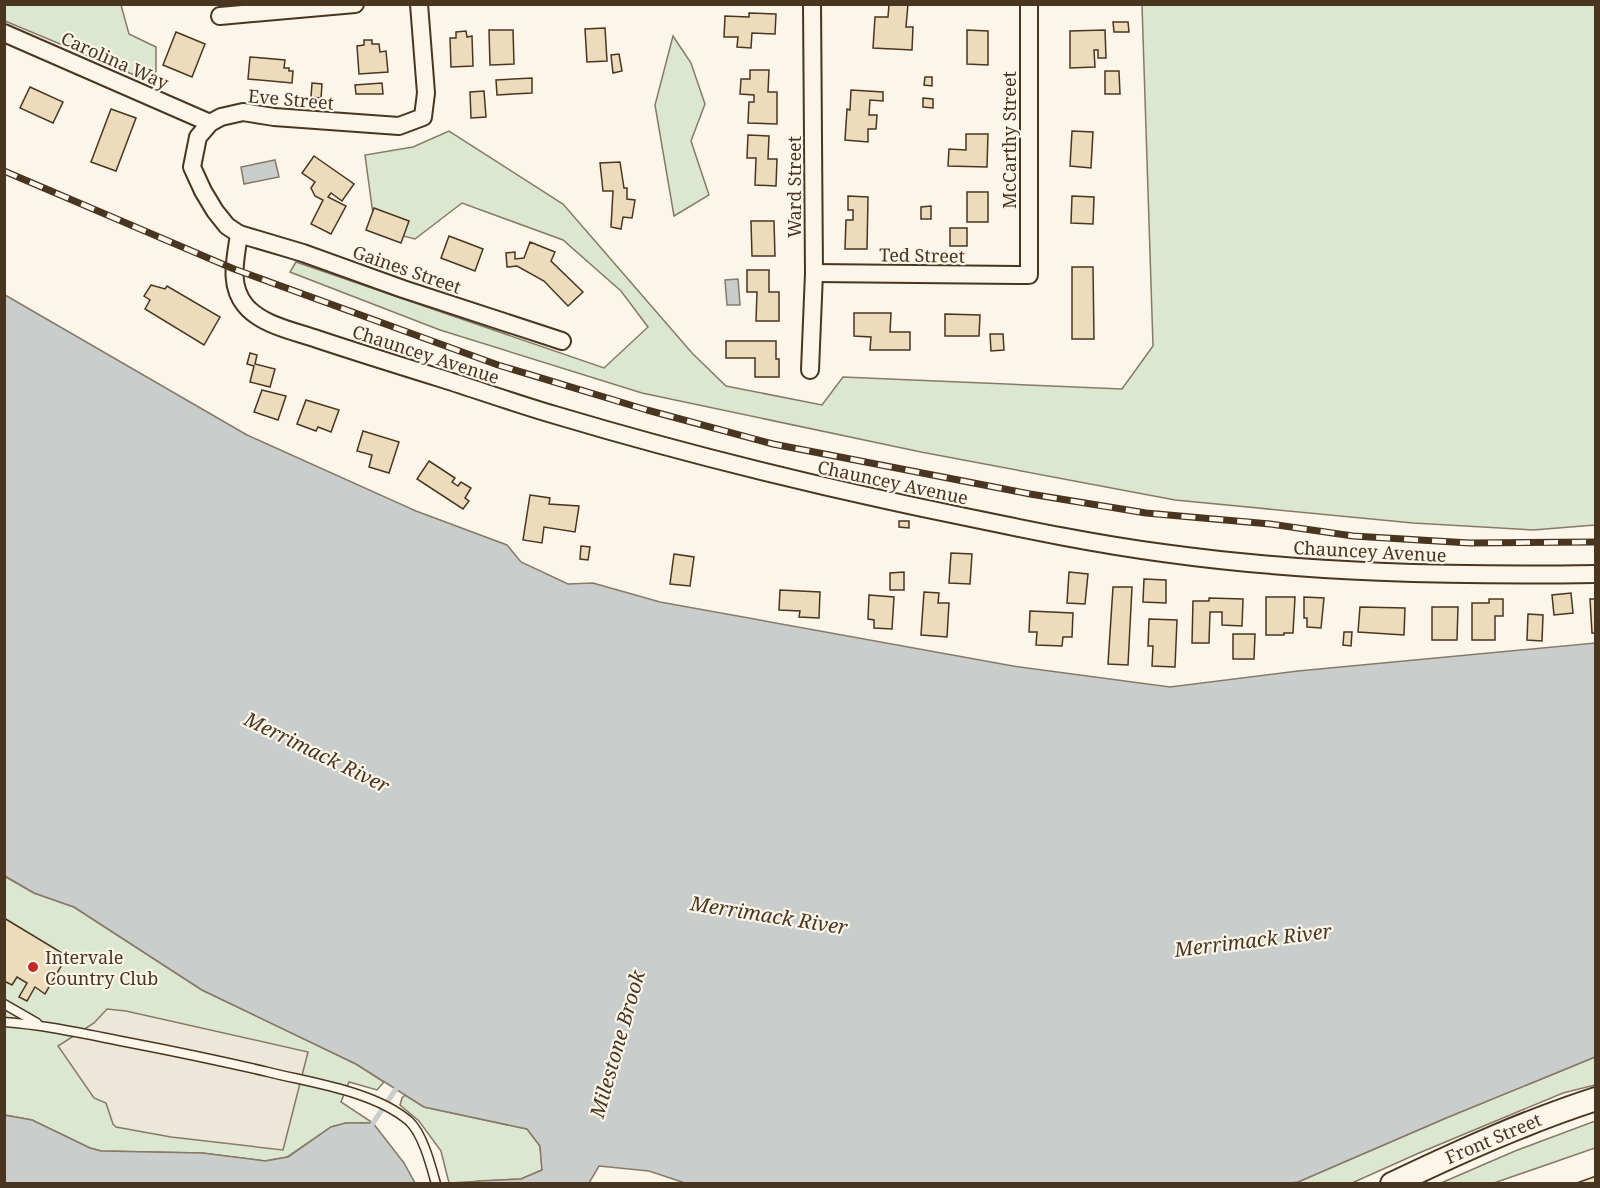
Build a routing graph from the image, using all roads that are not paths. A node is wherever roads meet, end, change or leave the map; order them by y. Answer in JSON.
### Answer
{"nodes":[{"id":1,"x":355,"y":4,"type":"edge"},
{"id":2,"x":418,"y":4,"type":"edge"},
{"id":3,"x":812,"y":4,"type":"edge"},
{"id":4,"x":1029,"y":4,"type":"edge"},
{"id":5,"x":220,"y":15,"type":"dead end"},
{"id":6,"x":4,"y":33,"type":"edge"},
{"id":7,"x":210,"y":123,"type":"junction"},
{"id":8,"x":239,"y":234,"type":"junction"},
{"id":9,"x":814,"y":273,"type":"junction"},
{"id":10,"x":1029,"y":275,"type":"joint"},
{"id":11,"x":562,"y":341,"type":"dead end"},
{"id":12,"x":810,"y":370,"type":"dead end"},
{"id":13,"x":1596,"y":574,"type":"edge"},
{"id":14,"x":4,"y":1004,"type":"edge"},
{"id":15,"x":4,"y":1022,"type":"edge"},
{"id":16,"x":40,"y":1025,"type":"junction"},
{"id":17,"x":1596,"y":1099,"type":"edge"},
{"id":18,"x":436,"y":1184,"type":"edge"},
{"id":19,"x":1392,"y":1184,"type":"edge"}],
"edges":[{"from":1,"to":5,"type":"street"},
{"from":2,"to":7,"type":"street","name":"Eve Street"},
{"from":3,"to":9,"type":"street","name":"Ward Street"},
{"from":4,"to":10,"type":"street","name":"McCarthy Street"},
{"from":6,"to":7,"type":"street","name":"Carolina Way"},
{"from":7,"to":8,"type":"street"},
{"from":8,"to":11,"type":"street","name":"Gaines Street"},
{"from":8,"to":13,"type":"street","name":"Chauncey Avenue"},
{"from":9,"to":10,"type":"street","name":"Ted Street"},
{"from":9,"to":12,"type":"street","name":"Ward Street"},
{"from":14,"to":16,"type":"lane"},
{"from":15,"to":16,"type":"lane"},
{"from":16,"to":18,"type":"lane"},
{"from":17,"to":19,"type":"main road","name":"Front Street"}]}
